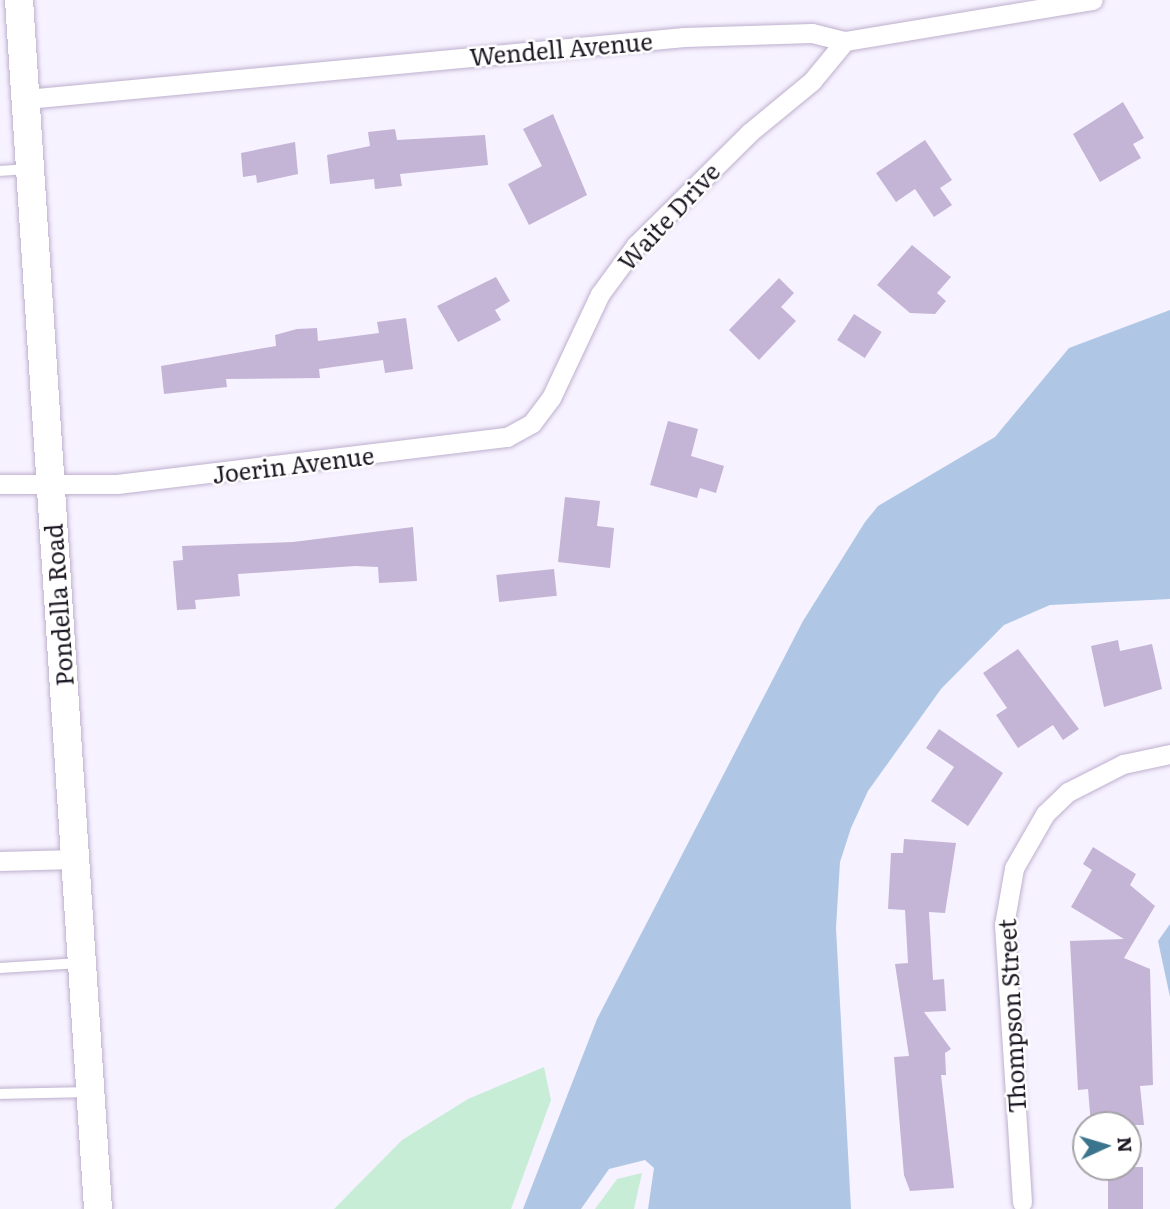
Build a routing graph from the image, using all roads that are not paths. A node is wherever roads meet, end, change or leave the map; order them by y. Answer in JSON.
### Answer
{"nodes":[{"id":1,"x":19,"y":0,"type":"edge"},
{"id":2,"x":1093,"y":0,"type":"edge"},
{"id":3,"x":845,"y":41,"type":"junction"},
{"id":4,"x":26,"y":99,"type":"junction"},
{"id":5,"x":30,"y":169,"type":"junction"},
{"id":6,"x":0,"y":172,"type":"edge"},
{"id":7,"x":532,"y":423,"type":"joint"},
{"id":8,"x":0,"y":484,"type":"edge"},
{"id":9,"x":50,"y":484,"type":"junction"},
{"id":10,"x":1170,"y":754,"type":"edge"},
{"id":11,"x":75,"y":859,"type":"junction"},
{"id":12,"x":0,"y":861,"type":"edge"},
{"id":13,"x":82,"y":963,"type":"junction"},
{"id":14,"x":0,"y":968,"type":"edge"},
{"id":15,"x":90,"y":1091,"type":"junction"},
{"id":16,"x":0,"y":1094,"type":"edge"},
{"id":17,"x":1022,"y":1202,"type":"dead end"},
{"id":18,"x":98,"y":1209,"type":"edge"}],
"edges":[{"from":1,"to":4,"type":"main road","name":"Pondella Road"},
{"from":2,"to":3,"type":"street","name":"Wendell Avenue"},
{"from":3,"to":4,"type":"street","name":"Wendell Avenue"},
{"from":3,"to":7,"type":"street","name":"Waite Drive"},
{"from":4,"to":5,"type":"main road","name":"Pondella Road"},
{"from":5,"to":6,"type":"lane"},
{"from":5,"to":9,"type":"main road","name":"Pondella Road"},
{"from":7,"to":9,"type":"street","name":"Joerin Avenue"},
{"from":8,"to":9,"type":"street","name":"Joerin Avenue"},
{"from":9,"to":11,"type":"main road","name":"Pondella Road"},
{"from":10,"to":17,"type":"street","name":"Thompson Street"},
{"from":11,"to":12,"type":"street"},
{"from":11,"to":13,"type":"main road","name":"Pondella Road"},
{"from":13,"to":14,"type":"lane"},
{"from":13,"to":15,"type":"main road","name":"Pondella Road"},
{"from":15,"to":16,"type":"lane"},
{"from":15,"to":18,"type":"main road","name":"Pondella Road"}]}
